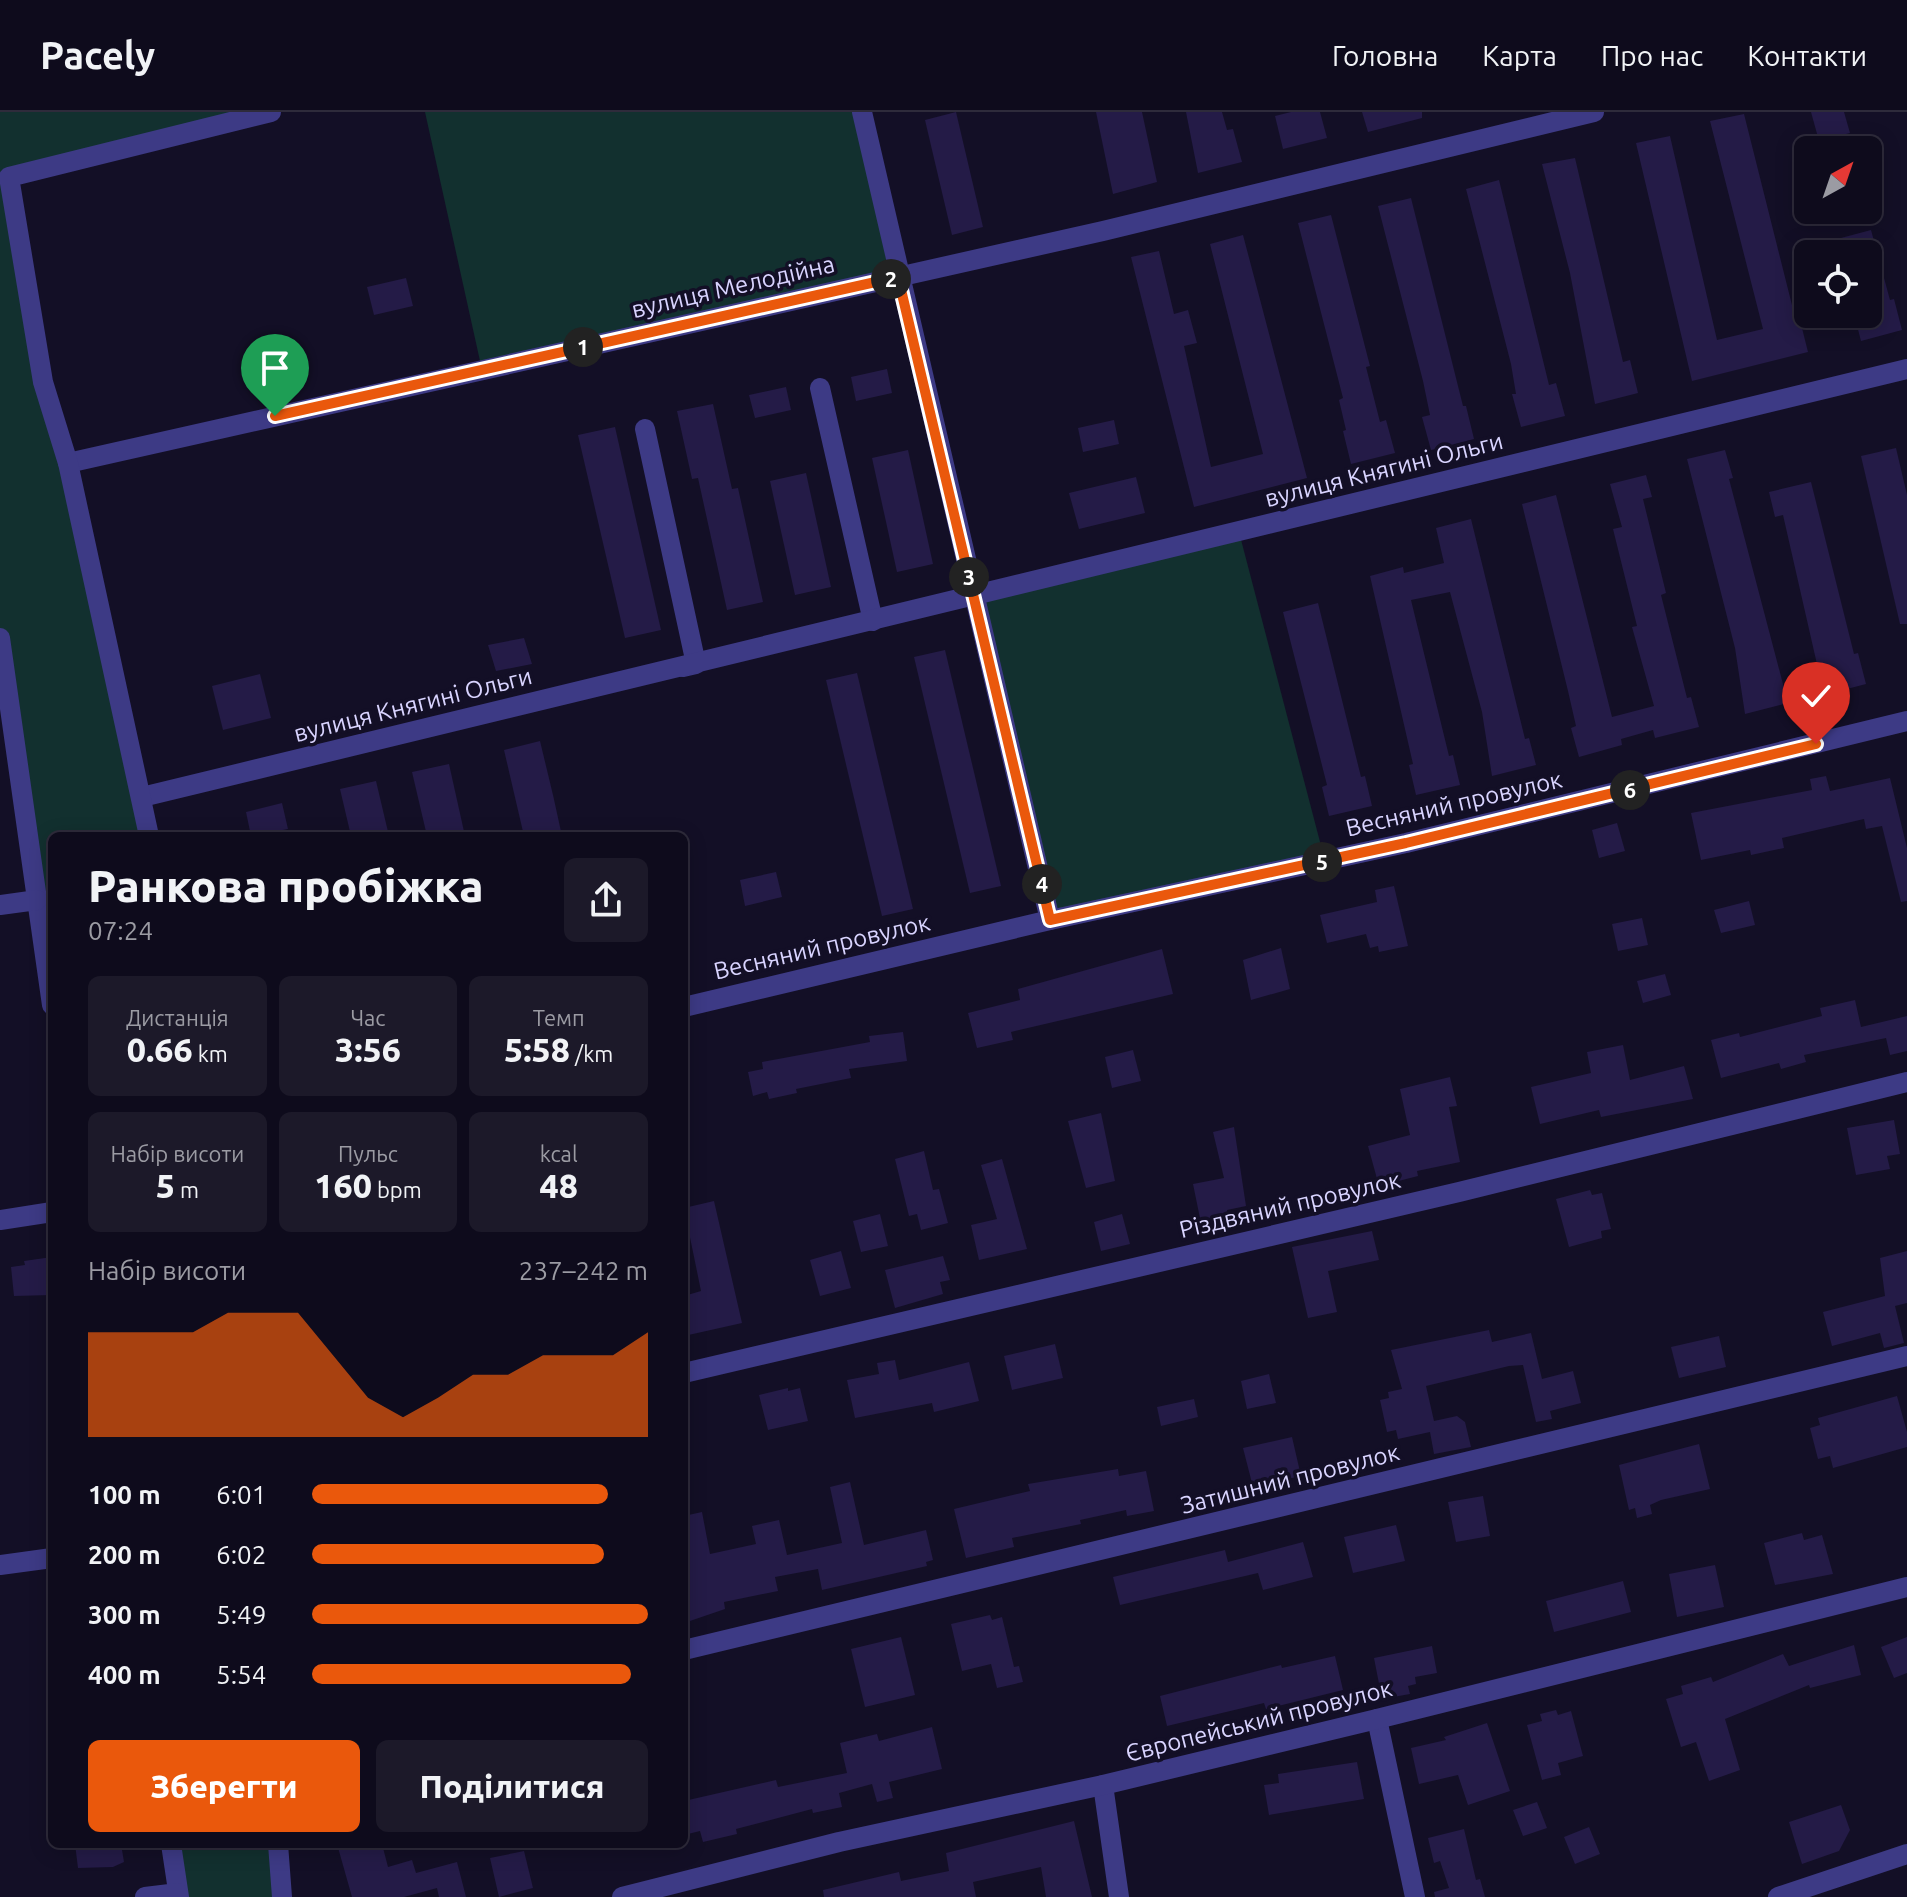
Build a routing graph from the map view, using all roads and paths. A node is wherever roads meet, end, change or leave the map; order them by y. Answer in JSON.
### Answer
{"nodes":[{"id":1,"x":271,"y":112,"type":"edge"},
{"id":2,"x":862,"y":112,"type":"edge"},
{"id":3,"x":1594,"y":112,"type":"edge"},
{"id":4,"x":898,"y":277,"type":"junction"},
{"id":5,"x":1907,"y":369,"type":"edge"},
{"id":6,"x":820,"y":388,"type":"dead end"},
{"id":7,"x":645,"y":429,"type":"dead end"},
{"id":8,"x":68,"y":463,"type":"junction"},
{"id":9,"x":974,"y":597,"type":"junction"},
{"id":10,"x":873,"y":621,"type":"junction"},
{"id":11,"x":0,"y":638,"type":"edge"},
{"id":12,"x":696,"y":664,"type":"junction"},
{"id":13,"x":1907,"y":721,"type":"edge"},
{"id":14,"x":142,"y":797,"type":"junction"},
{"id":15,"x":148,"y":832,"type":"edge"},
{"id":16,"x":37,"y":900,"type":"junction"},
{"id":17,"x":0,"y":905,"type":"edge"},
{"id":18,"x":1050,"y":920,"type":"junction"},
{"id":19,"x":48,"y":977,"type":"edge"},
{"id":20,"x":688,"y":1006,"type":"edge"},
{"id":21,"x":1907,"y":1082,"type":"edge"},
{"id":22,"x":48,"y":1213,"type":"edge"},
{"id":23,"x":0,"y":1220,"type":"edge"},
{"id":24,"x":1907,"y":1356,"type":"edge"},
{"id":25,"x":688,"y":1372,"type":"edge"},
{"id":26,"x":48,"y":1559,"type":"edge"},
{"id":27,"x":0,"y":1565,"type":"edge"},
{"id":28,"x":1907,"y":1587,"type":"edge"},
{"id":29,"x":688,"y":1649,"type":"edge"},
{"id":30,"x":1377,"y":1719,"type":"junction"},
{"id":31,"x":1103,"y":1785,"type":"junction"},
{"id":32,"x":172,"y":1848,"type":"edge"},
{"id":33,"x":278,"y":1848,"type":"edge"},
{"id":34,"x":1907,"y":1854,"type":"edge"},
{"id":35,"x":178,"y":1895,"type":"edge"},
{"id":36,"x":145,"y":1897,"type":"edge"},
{"id":37,"x":282,"y":1897,"type":"edge"},
{"id":38,"x":622,"y":1897,"type":"edge"},
{"id":39,"x":1119,"y":1897,"type":"edge"},
{"id":40,"x":1415,"y":1897,"type":"edge"},
{"id":41,"x":1778,"y":1897,"type":"edge"}],
"edges":[{"from":1,"to":8,"type":"street"},
{"from":2,"to":4,"type":"street"},
{"from":3,"to":4,"type":"street","name":"вулиця Мелодійна"},
{"from":4,"to":8,"type":"street","name":"вулиця Мелодійна"},
{"from":4,"to":9,"type":"street"},
{"from":5,"to":9,"type":"street","name":"вулиця Княгині Ольги"},
{"from":6,"to":10,"type":"street"},
{"from":7,"to":12,"type":"street"},
{"from":8,"to":14,"type":"street"},
{"from":9,"to":10,"type":"street","name":"вулиця Княгині Ольги"},
{"from":9,"to":18,"type":"street"},
{"from":10,"to":12,"type":"street","name":"вулиця Княгині Ольги"},
{"from":11,"to":16,"type":"street"},
{"from":12,"to":14,"type":"street","name":"вулиця Княгині Ольги"},
{"from":13,"to":18,"type":"street","name":"Весняний провулок"},
{"from":14,"to":15,"type":"street"},
{"from":16,"to":17,"type":"street"},
{"from":16,"to":19,"type":"street"},
{"from":18,"to":20,"type":"street","name":"Весняний провулок"},
{"from":21,"to":25,"type":"street","name":"Різдвяний провулок"},
{"from":22,"to":23,"type":"street"},
{"from":24,"to":29,"type":"street","name":"Затишний провулок"},
{"from":26,"to":27,"type":"street"},
{"from":28,"to":30,"type":"street","name":"Європейський провулок"},
{"from":30,"to":31,"type":"street","name":"Європейський провулок"},
{"from":30,"to":40,"type":"street"},
{"from":31,"to":38,"type":"street","name":"Європейський провулок"},
{"from":31,"to":39,"type":"street"},
{"from":32,"to":35,"type":"street"},
{"from":33,"to":37,"type":"street"},
{"from":34,"to":41,"type":"street"},
{"from":35,"to":36,"type":"street"}]}
